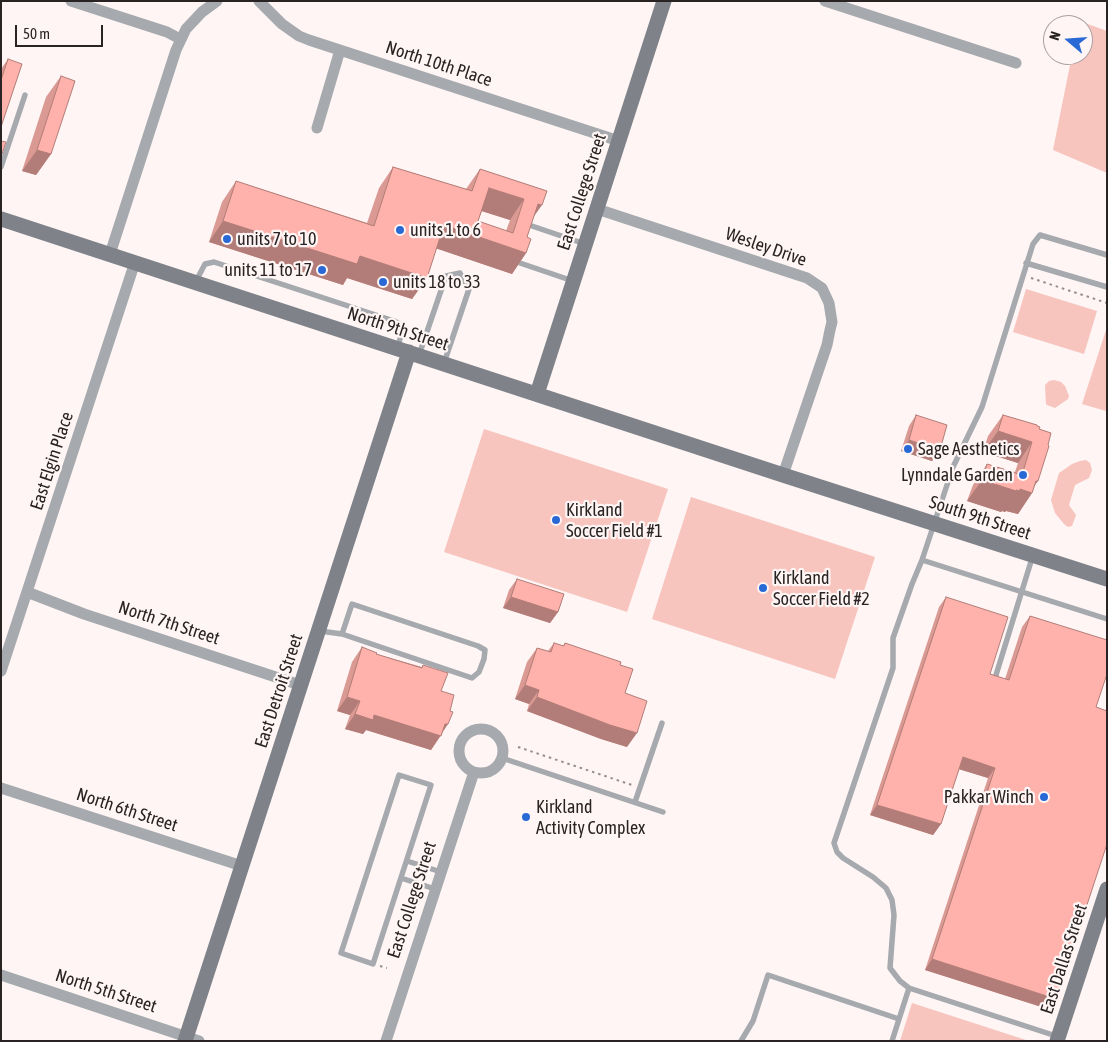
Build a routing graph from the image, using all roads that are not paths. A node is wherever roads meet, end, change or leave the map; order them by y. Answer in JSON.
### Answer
{"nodes":[{"id":1,"x":71,"y":1,"type":"edge"},
{"id":2,"x":217,"y":1,"type":"edge"},
{"id":3,"x":259,"y":1,"type":"edge"},
{"id":4,"x":664,"y":1,"type":"edge"},
{"id":5,"x":825,"y":1,"type":"edge"},
{"id":6,"x":180,"y":39,"type":"junction"},
{"id":7,"x":340,"y":50,"type":"junction"},
{"id":8,"x":1016,"y":63,"type":"dead end"},
{"id":9,"x":25,"y":95,"type":"dead end"},
{"id":10,"x":317,"y":128,"type":"dead end"},
{"id":11,"x":619,"y":141,"type":"junction"},
{"id":12,"x":1,"y":167,"type":"edge"},
{"id":13,"x":597,"y":209,"type":"junction"},
{"id":14,"x":1,"y":219,"type":"edge"},
{"id":15,"x":532,"y":226,"type":"edge"},
{"id":16,"x":585,"y":244,"type":"junction"},
{"id":17,"x":110,"y":254,"type":"junction"},
{"id":18,"x":1107,"y":255,"type":"edge"},
{"id":19,"x":135,"y":262,"type":"junction"},
{"id":20,"x":520,"y":262,"type":"edge"},
{"id":21,"x":1026,"y":263,"type":"junction"},
{"id":22,"x":573,"y":281,"type":"junction"},
{"id":23,"x":195,"y":282,"type":"junction"},
{"id":24,"x":1107,"y":288,"type":"edge"},
{"id":25,"x":408,"y":352,"type":"junction"},
{"id":26,"x":444,"y":363,"type":"junction"},
{"id":27,"x":537,"y":394,"type":"junction"},
{"id":28,"x":784,"y":475,"type":"junction"},
{"id":29,"x":934,"y":523,"type":"junction"},
{"id":30,"x":1033,"y":556,"type":"junction"},
{"id":31,"x":922,"y":560,"type":"junction"},
{"id":32,"x":1107,"y":579,"type":"edge"},
{"id":33,"x":1021,"y":591,"type":"junction"},
{"id":34,"x":27,"y":592,"type":"junction"},
{"id":35,"x":1107,"y":619,"type":"edge"},
{"id":36,"x":318,"y":631,"type":"junction"},
{"id":37,"x":342,"y":634,"type":"junction"},
{"id":38,"x":1,"y":671,"type":"edge"},
{"id":39,"x":996,"y":675,"type":"edge"},
{"id":40,"x":300,"y":685,"type":"junction"},
{"id":41,"x":662,"y":723,"type":"dead end"},
{"id":42,"x":502,"y":758,"type":"junction"},
{"id":43,"x":474,"y":772,"type":"junction"},
{"id":44,"x":1,"y":788,"type":"edge"},
{"id":45,"x":636,"y":802,"type":"junction"},
{"id":46,"x":663,"y":812,"type":"dead end"},
{"id":47,"x":406,"y":862,"type":"junction"},
{"id":48,"x":242,"y":866,"type":"junction"},
{"id":49,"x":441,"y":872,"type":"junction"},
{"id":50,"x":401,"y":878,"type":"junction"},
{"id":51,"x":436,"y":889,"type":"junction"},
{"id":52,"x":1107,"y":889,"type":"edge"},
{"id":53,"x":1103,"y":914,"type":"edge"},
{"id":54,"x":1,"y":975,"type":"edge"},
{"id":55,"x":909,"y":988,"type":"junction"},
{"id":56,"x":898,"y":1019,"type":"junction"},
{"id":57,"x":190,"y":1039,"type":"edge"},
{"id":58,"x":1058,"y":1039,"type":"edge"},
{"id":59,"x":386,"y":1041,"type":"edge"},
{"id":60,"x":741,"y":1041,"type":"edge"},
{"id":61,"x":892,"y":1041,"type":"edge"}],
"edges":[{"from":1,"to":6,"type":"street"},
{"from":2,"to":6,"type":"street"},
{"from":3,"to":7,"type":"street","name":"North 10th Place"},
{"from":4,"to":11,"type":"street","name":"East College Street"},
{"from":5,"to":8,"type":"street"},
{"from":6,"to":17,"type":"street"},
{"from":7,"to":10,"type":"street"},
{"from":7,"to":11,"type":"street","name":"North 10th Place"},
{"from":9,"to":12,"type":"lane"},
{"from":11,"to":13,"type":"street","name":"East College Street"},
{"from":13,"to":16,"type":"street","name":"East College Street"},
{"from":13,"to":28,"type":"street","name":"Wesley Drive"},
{"from":14,"to":17,"type":"street","name":"North 9th Street"},
{"from":15,"to":16,"type":"lane"},
{"from":16,"to":22,"type":"street","name":"East College Street"},
{"from":17,"to":19,"type":"street","name":"North 9th Street"},
{"from":18,"to":21,"type":"lane"},
{"from":19,"to":23,"type":"street","name":"North 9th Street"},
{"from":19,"to":34,"type":"street","name":"East Elgin Place"},
{"from":20,"to":22,"type":"lane"},
{"from":21,"to":24,"type":"lane"},
{"from":21,"to":29,"type":"lane"},
{"from":22,"to":27,"type":"street","name":"East College Street"},
{"from":23,"to":25,"type":"street","name":"North 9th Street"},
{"from":23,"to":25,"type":"lane"},
{"from":25,"to":26,"type":"street","name":"North 9th Street"},
{"from":25,"to":26,"type":"lane"},
{"from":25,"to":36,"type":"street","name":"East Detroit Street"},
{"from":26,"to":27,"type":"street","name":"North 9th Street"},
{"from":27,"to":28,"type":"street","name":"North 9th Street"},
{"from":28,"to":29,"type":"street","name":"South 9th Street"},
{"from":29,"to":30,"type":"street","name":"South 9th Street"},
{"from":29,"to":31,"type":"lane"},
{"from":30,"to":32,"type":"street","name":"South 9th Street"},
{"from":30,"to":33,"type":"lane"},
{"from":31,"to":33,"type":"lane"},
{"from":31,"to":55,"type":"lane"},
{"from":33,"to":35,"type":"lane"},
{"from":33,"to":39,"type":"lane"},
{"from":34,"to":38,"type":"street","name":"East Elgin Place"},
{"from":34,"to":40,"type":"street","name":"North 7th Street"},
{"from":36,"to":37,"type":"lane"},
{"from":36,"to":40,"type":"street","name":"East Detroit Street"},
{"from":37,"to":37,"type":"lane"},
{"from":40,"to":48,"type":"street","name":"East Detroit Street"},
{"from":41,"to":45,"type":"lane"},
{"from":42,"to":43,"type":"street"},
{"from":42,"to":43,"type":"street"},
{"from":42,"to":45,"type":"lane"},
{"from":43,"to":49,"type":"street","name":"East College Street"},
{"from":44,"to":48,"type":"street","name":"North 6th Street"},
{"from":45,"to":46,"type":"lane"},
{"from":47,"to":49,"type":"lane"},
{"from":47,"to":50,"type":"lane"},
{"from":47,"to":50,"type":"lane"},
{"from":48,"to":57,"type":"street","name":"East Detroit Street"},
{"from":49,"to":51,"type":"street","name":"East College Street"},
{"from":50,"to":51,"type":"lane"},
{"from":51,"to":59,"type":"street","name":"East College Street"},
{"from":52,"to":53,"type":"street","name":"East Dallas Street"},
{"from":53,"to":58,"type":"street","name":"East Dallas Street"},
{"from":54,"to":57,"type":"street","name":"North 5th Street"},
{"from":55,"to":56,"type":"lane"},
{"from":55,"to":58,"type":"lane"},
{"from":56,"to":60,"type":"lane"},
{"from":56,"to":61,"type":"lane"}]}
